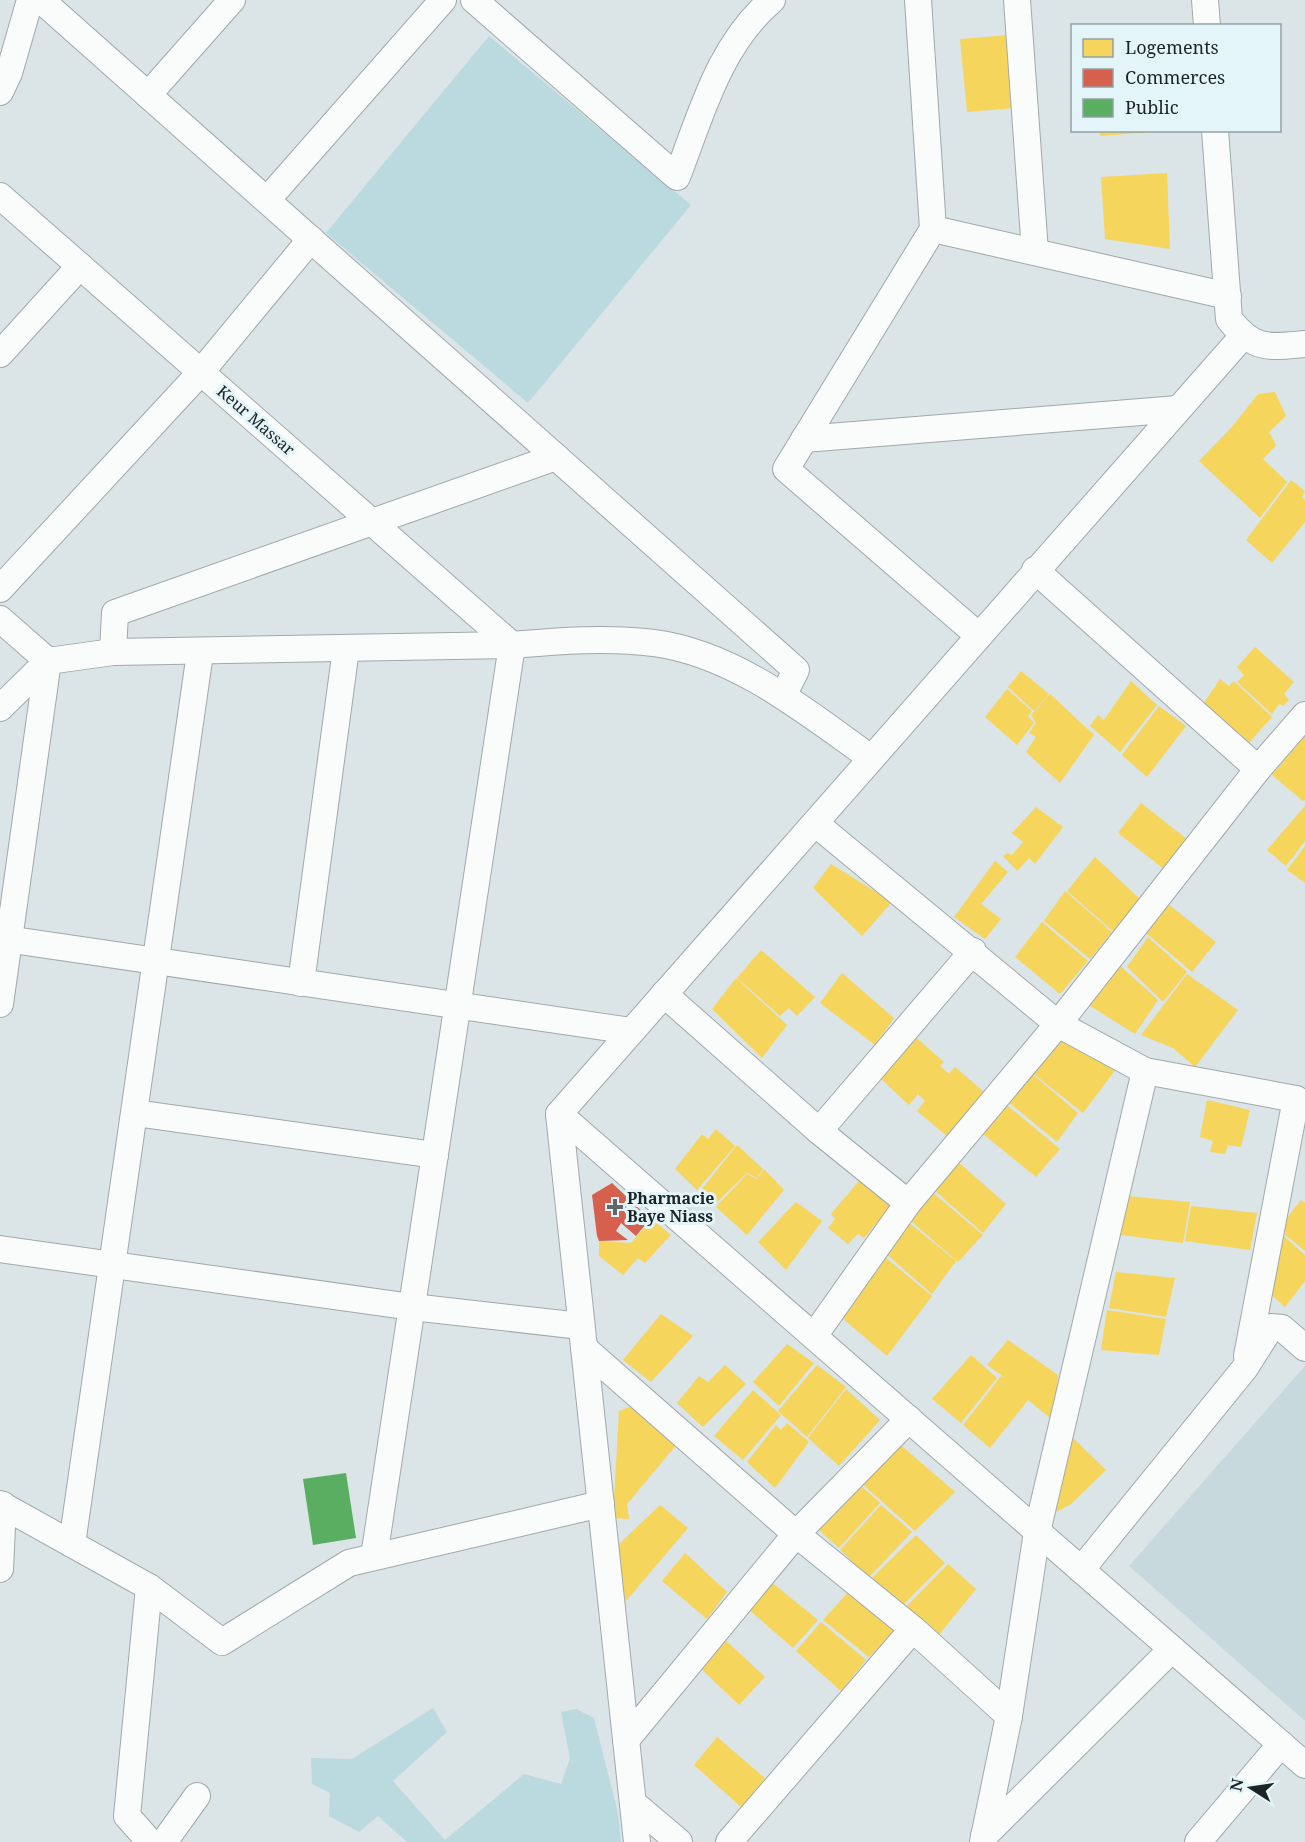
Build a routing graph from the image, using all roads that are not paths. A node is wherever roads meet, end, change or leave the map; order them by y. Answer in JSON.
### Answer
{"nodes":[{"id":1,"x":30,"y":0,"type":"edge"},
{"id":2,"x":41,"y":0,"type":"edge"},
{"id":3,"x":232,"y":0,"type":"edge"},
{"id":4,"x":443,"y":0,"type":"edge"},
{"id":5,"x":474,"y":0,"type":"edge"},
{"id":6,"x":772,"y":0,"type":"edge"},
{"id":7,"x":918,"y":0,"type":"edge"},
{"id":8,"x":1017,"y":0,"type":"edge"},
{"id":9,"x":1205,"y":0,"type":"edge"},
{"id":10,"x":1207,"y":24,"type":"edge"},
{"id":11,"x":0,"y":92,"type":"edge"},
{"id":12,"x":148,"y":95,"type":"junction"},
{"id":13,"x":1215,"y":132,"type":"edge"},
{"id":14,"x":0,"y":196,"type":"edge"},
{"id":15,"x":267,"y":200,"type":"junction"},
{"id":16,"x":933,"y":229,"type":"junction"},
{"id":17,"x":311,"y":239,"type":"junction"},
{"id":18,"x":1035,"y":252,"type":"junction"},
{"id":19,"x":80,"y":266,"type":"junction"},
{"id":20,"x":1228,"y":296,"type":"junction"},
{"id":21,"x":1243,"y":336,"type":"junction"},
{"id":22,"x":1305,"y":344,"type":"edge"},
{"id":23,"x":0,"y":354,"type":"edge"},
{"id":24,"x":201,"y":372,"type":"junction"},
{"id":25,"x":1178,"y":409,"type":"junction"},
{"id":26,"x":804,"y":439,"type":"junction"},
{"id":27,"x":556,"y":457,"type":"junction"},
{"id":28,"x":372,"y":522,"type":"junction"},
{"id":29,"x":1035,"y":570,"type":"junction"},
{"id":30,"x":0,"y":589,"type":"edge"},
{"id":31,"x":0,"y":619,"type":"edge"},
{"id":32,"x":979,"y":636,"type":"junction"},
{"id":33,"x":12,"y":643,"type":"edge"},
{"id":34,"x":512,"y":645,"type":"junction"},
{"id":35,"x":346,"y":649,"type":"junction"},
{"id":36,"x":113,"y":652,"type":"junction"},
{"id":37,"x":200,"y":653,"type":"junction"},
{"id":38,"x":48,"y":661,"type":"junction"},
{"id":39,"x":783,"y":696,"type":"junction"},
{"id":40,"x":0,"y":708,"type":"edge"},
{"id":41,"x":1305,"y":716,"type":"edge"},
{"id":42,"x":871,"y":758,"type":"junction"},
{"id":43,"x":1258,"y":769,"type":"junction"},
{"id":44,"x":816,"y":824,"type":"junction"},
{"id":45,"x":4,"y":939,"type":"edge"},
{"id":46,"x":973,"y":951,"type":"junction"},
{"id":47,"x":156,"y":961,"type":"junction"},
{"id":48,"x":301,"y":982,"type":"junction"},
{"id":49,"x":664,"y":994,"type":"junction"},
{"id":50,"x":0,"y":1004,"type":"edge"},
{"id":51,"x":457,"y":1006,"type":"junction"},
{"id":52,"x":1058,"y":1024,"type":"junction"},
{"id":53,"x":631,"y":1031,"type":"junction"},
{"id":54,"x":1144,"y":1071,"type":"junction"},
{"id":55,"x":1301,"y":1104,"type":"edge"},
{"id":56,"x":135,"y":1113,"type":"junction"},
{"id":57,"x":559,"y":1114,"type":"junction"},
{"id":58,"x":819,"y":1131,"type":"junction"},
{"id":59,"x":435,"y":1155,"type":"junction"},
{"id":60,"x":908,"y":1203,"type":"junction"},
{"id":61,"x":0,"y":1249,"type":"edge"},
{"id":62,"x":113,"y":1265,"type":"junction"},
{"id":63,"x":412,"y":1307,"type":"junction"},
{"id":64,"x":814,"y":1336,"type":"junction"},
{"id":65,"x":583,"y":1337,"type":"junction"},
{"id":66,"x":1305,"y":1348,"type":"edge"},
{"id":67,"x":1245,"y":1368,"type":"junction"},
{"id":68,"x":909,"y":1419,"type":"junction"},
{"id":69,"x":601,"y":1504,"type":"junction"},
{"id":70,"x":1,"y":1505,"type":"edge"},
{"id":71,"x":1037,"y":1532,"type":"junction"},
{"id":72,"x":796,"y":1534,"type":"junction"},
{"id":73,"x":72,"y":1544,"type":"junction"},
{"id":74,"x":374,"y":1557,"type":"junction"},
{"id":75,"x":0,"y":1569,"type":"edge"},
{"id":76,"x":1082,"y":1570,"type":"junction"},
{"id":77,"x":149,"y":1587,"type":"junction"},
{"id":78,"x":913,"y":1629,"type":"junction"},
{"id":79,"x":1172,"y":1649,"type":"junction"},
{"id":80,"x":1009,"y":1716,"type":"junction"},
{"id":81,"x":626,"y":1740,"type":"junction"},
{"id":82,"x":1281,"y":1744,"type":"junction"},
{"id":83,"x":1305,"y":1765,"type":"edge"},
{"id":84,"x":196,"y":1796,"type":"dead end"},
{"id":85,"x":633,"y":1803,"type":"junction"},
{"id":86,"x":983,"y":1839,"type":"edge"},
{"id":87,"x":150,"y":1842,"type":"edge"},
{"id":88,"x":164,"y":1842,"type":"edge"},
{"id":89,"x":637,"y":1842,"type":"edge"},
{"id":90,"x":679,"y":1842,"type":"edge"},
{"id":91,"x":729,"y":1842,"type":"edge"},
{"id":92,"x":1198,"y":1842,"type":"edge"}],
"edges":[{"from":1,"to":11,"type":"street"},
{"from":2,"to":12,"type":"street"},
{"from":3,"to":12,"type":"street"},
{"from":4,"to":15,"type":"street"},
{"from":5,"to":6,"type":"street"},
{"from":7,"to":16,"type":"street"},
{"from":8,"to":18,"type":"street"},
{"from":9,"to":10,"type":"street"},
{"from":12,"to":15,"type":"street"},
{"from":13,"to":20,"type":"street"},
{"from":14,"to":19,"type":"street","name":"Keur Massar"},
{"from":15,"to":17,"type":"street"},
{"from":16,"to":18,"type":"street"},
{"from":16,"to":26,"type":"street"},
{"from":17,"to":24,"type":"street"},
{"from":17,"to":27,"type":"street"},
{"from":18,"to":20,"type":"street"},
{"from":19,"to":23,"type":"street"},
{"from":19,"to":24,"type":"street","name":"Keur Massar"},
{"from":20,"to":21,"type":"street"},
{"from":21,"to":22,"type":"street"},
{"from":21,"to":25,"type":"street"},
{"from":24,"to":28,"type":"street","name":"Keur Massar"},
{"from":24,"to":30,"type":"street"},
{"from":25,"to":26,"type":"street"},
{"from":25,"to":29,"type":"street"},
{"from":26,"to":32,"type":"street"},
{"from":27,"to":28,"type":"street"},
{"from":27,"to":39,"type":"street"},
{"from":28,"to":34,"type":"street","name":"Keur Massar"},
{"from":28,"to":36,"type":"street"},
{"from":29,"to":32,"type":"street"},
{"from":29,"to":43,"type":"street"},
{"from":31,"to":33,"type":"street"},
{"from":32,"to":42,"type":"street"},
{"from":33,"to":38,"type":"street"},
{"from":34,"to":35,"type":"street"},
{"from":34,"to":39,"type":"street"},
{"from":34,"to":51,"type":"street"},
{"from":35,"to":37,"type":"street"},
{"from":35,"to":48,"type":"street"},
{"from":36,"to":37,"type":"street"},
{"from":36,"to":38,"type":"street"},
{"from":37,"to":47,"type":"street"},
{"from":38,"to":40,"type":"street"},
{"from":38,"to":45,"type":"street"},
{"from":39,"to":42,"type":"street"},
{"from":41,"to":43,"type":"street"},
{"from":42,"to":44,"type":"street"},
{"from":43,"to":52,"type":"street"},
{"from":44,"to":46,"type":"street"},
{"from":44,"to":49,"type":"street"},
{"from":45,"to":47,"type":"street"},
{"from":45,"to":50,"type":"street"},
{"from":46,"to":52,"type":"street"},
{"from":46,"to":58,"type":"street"},
{"from":47,"to":48,"type":"street"},
{"from":47,"to":56,"type":"street"},
{"from":48,"to":51,"type":"street"},
{"from":49,"to":53,"type":"street"},
{"from":49,"to":58,"type":"street"},
{"from":51,"to":53,"type":"street"},
{"from":51,"to":59,"type":"street"},
{"from":52,"to":54,"type":"street"},
{"from":52,"to":60,"type":"street"},
{"from":53,"to":57,"type":"street"},
{"from":54,"to":55,"type":"street"},
{"from":54,"to":71,"type":"street"},
{"from":55,"to":67,"type":"street"},
{"from":56,"to":59,"type":"street"},
{"from":56,"to":62,"type":"street"},
{"from":57,"to":64,"type":"street"},
{"from":57,"to":65,"type":"street"},
{"from":58,"to":60,"type":"street"},
{"from":59,"to":63,"type":"street"},
{"from":60,"to":64,"type":"street"},
{"from":61,"to":62,"type":"street"},
{"from":62,"to":63,"type":"street"},
{"from":62,"to":73,"type":"street"},
{"from":63,"to":65,"type":"street"},
{"from":63,"to":74,"type":"street"},
{"from":64,"to":68,"type":"street"},
{"from":65,"to":69,"type":"street"},
{"from":65,"to":72,"type":"street"},
{"from":66,"to":67,"type":"street"},
{"from":67,"to":76,"type":"street"},
{"from":68,"to":71,"type":"street"},
{"from":68,"to":72,"type":"street"},
{"from":69,"to":74,"type":"street"},
{"from":69,"to":81,"type":"street"},
{"from":70,"to":73,"type":"street"},
{"from":70,"to":75,"type":"street"},
{"from":71,"to":76,"type":"street"},
{"from":71,"to":80,"type":"street"},
{"from":72,"to":78,"type":"street"},
{"from":72,"to":81,"type":"street"},
{"from":73,"to":77,"type":"street"},
{"from":74,"to":77,"type":"street"},
{"from":76,"to":79,"type":"street"},
{"from":77,"to":87,"type":"street"},
{"from":78,"to":80,"type":"street"},
{"from":78,"to":91,"type":"street"},
{"from":79,"to":82,"type":"street"},
{"from":79,"to":86,"type":"street"},
{"from":80,"to":86,"type":"street"},
{"from":81,"to":85,"type":"street"},
{"from":82,"to":83,"type":"street"},
{"from":82,"to":92,"type":"street"},
{"from":84,"to":88,"type":"street"},
{"from":85,"to":89,"type":"street"},
{"from":85,"to":90,"type":"street"}]}
